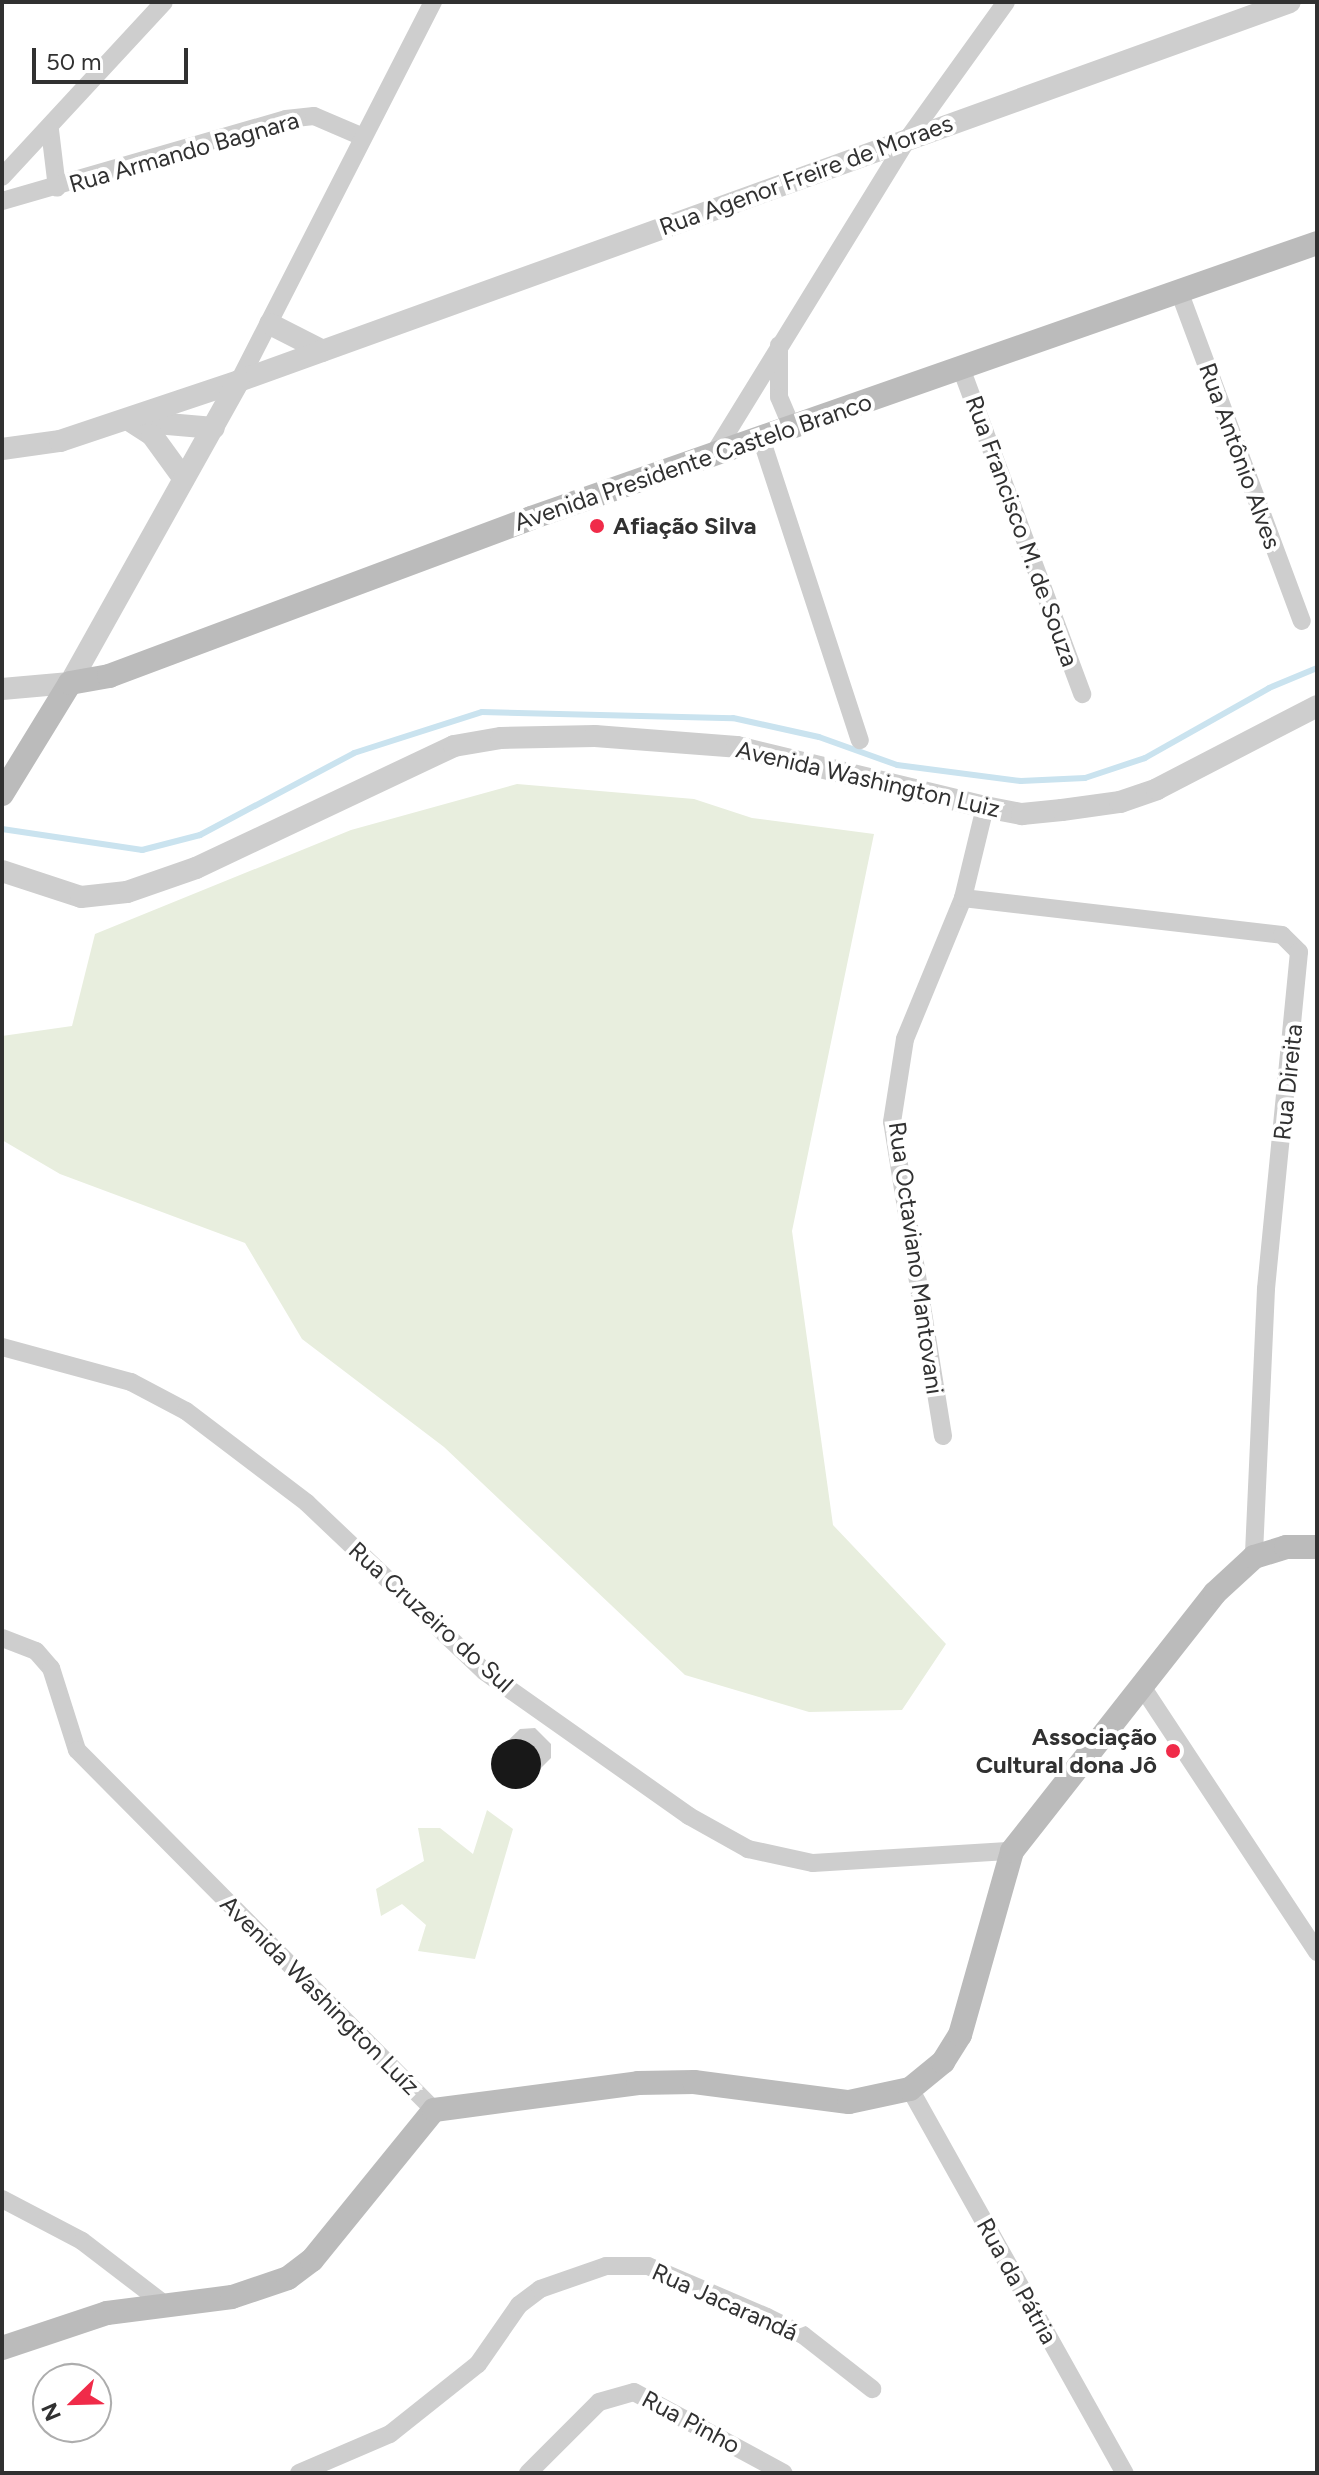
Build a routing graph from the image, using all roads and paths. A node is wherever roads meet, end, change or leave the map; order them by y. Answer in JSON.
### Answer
{"nodes":[{"id":1,"x":164,"y":2,"type":"edge"},
{"id":2,"x":433,"y":2,"type":"edge"},
{"id":3,"x":1006,"y":2,"type":"edge"},
{"id":4,"x":1290,"y":2,"type":"edge"},
{"id":5,"x":50,"y":130,"type":"junction"},
{"id":6,"x":363,"y":137,"type":"junction"},
{"id":7,"x":909,"y":137,"type":"junction"},
{"id":8,"x":2,"y":177,"type":"edge"},
{"id":9,"x":57,"y":188,"type":"junction"},
{"id":10,"x":2,"y":201,"type":"edge"},
{"id":11,"x":1317,"y":243,"type":"edge"},
{"id":12,"x":1179,"y":291,"type":"junction"},
{"id":13,"x":270,"y":324,"type":"junction"},
{"id":14,"x":779,"y":342,"type":"junction"},
{"id":15,"x":323,"y":351,"type":"junction"},
{"id":16,"x":961,"y":368,"type":"junction"},
{"id":17,"x":239,"y":381,"type":"junction"},
{"id":18,"x":125,"y":421,"type":"junction"},
{"id":19,"x":214,"y":428,"type":"junction"},
{"id":20,"x":792,"y":428,"type":"junction"},
{"id":21,"x":761,"y":438,"type":"junction"},
{"id":22,"x":2,"y":449,"type":"edge"},
{"id":23,"x":715,"y":452,"type":"junction"},
{"id":24,"x":184,"y":479,"type":"junction"},
{"id":25,"x":1302,"y":621,"type":"dead end"},
{"id":26,"x":70,"y":683,"type":"junction"},
{"id":27,"x":2,"y":689,"type":"edge"},
{"id":28,"x":1082,"y":694,"type":"dead end"},
{"id":29,"x":1317,"y":706,"type":"edge"},
{"id":30,"x":860,"y":740,"type":"dead end"},
{"id":31,"x":2,"y":794,"type":"edge"},
{"id":32,"x":985,"y":807,"type":"junction"},
{"id":33,"x":2,"y":871,"type":"edge"},
{"id":34,"x":963,"y":898,"type":"junction"},
{"id":35,"x":2,"y":1347,"type":"edge"},
{"id":36,"x":943,"y":1436,"type":"dead end"},
{"id":37,"x":1317,"y":1547,"type":"edge"},
{"id":38,"x":1254,"y":1557,"type":"junction"},
{"id":39,"x":2,"y":1638,"type":"edge"},
{"id":40,"x":1141,"y":1685,"type":"junction"},
{"id":41,"x":1012,"y":1851,"type":"junction"},
{"id":42,"x":1317,"y":1952,"type":"edge"},
{"id":43,"x":910,"y":2089,"type":"junction"},
{"id":44,"x":434,"y":2110,"type":"junction"},
{"id":45,"x":2,"y":2199,"type":"edge"},
{"id":46,"x":164,"y":2304,"type":"junction"},
{"id":47,"x":2,"y":2348,"type":"edge"},
{"id":48,"x":872,"y":2389,"type":"dead end"},
{"id":49,"x":299,"y":2473,"type":"edge"},
{"id":50,"x":528,"y":2473,"type":"edge"},
{"id":51,"x":784,"y":2473,"type":"edge"},
{"id":52,"x":1125,"y":2473,"type":"edge"}],
"edges":[{"from":1,"to":5,"type":"street"},
{"from":2,"to":6,"type":"street"},
{"from":3,"to":7,"type":"street"},
{"from":4,"to":7,"type":"street","name":"Rua Agenor Freire de Moraes"},
{"from":5,"to":8,"type":"street"},
{"from":5,"to":9,"type":"street"},
{"from":6,"to":9,"type":"street","name":"Rua Armando Bagnara"},
{"from":6,"to":13,"type":"street"},
{"from":7,"to":14,"type":"street"},
{"from":7,"to":15,"type":"street","name":"Rua Agenor Freire de Moraes"},
{"from":9,"to":10,"type":"street","name":"Rua Armando Bagnara"},
{"from":11,"to":12,"type":"main road","name":"Avenida Presidente Castelo Branco"},
{"from":12,"to":16,"type":"main road","name":"Avenida Presidente Castelo Branco"},
{"from":12,"to":25,"type":"street","name":"Rua Antônio Alves"},
{"from":13,"to":15,"type":"street"},
{"from":13,"to":17,"type":"street"},
{"from":14,"to":20,"type":"street"},
{"from":14,"to":23,"type":"street"},
{"from":15,"to":17,"type":"street","name":"Rua Agenor Freire de Moraes"},
{"from":16,"to":20,"type":"main road","name":"Avenida Presidente Castelo Branco"},
{"from":16,"to":28,"type":"street","name":"Rua Francisco M. de Souza"},
{"from":17,"to":18,"type":"street","name":"Rua Agenor Freire de Moraes"},
{"from":17,"to":19,"type":"street"},
{"from":18,"to":19,"type":"street"},
{"from":18,"to":22,"type":"street","name":"Rua Agenor Freire de Moraes"},
{"from":18,"to":24,"type":"street"},
{"from":19,"to":24,"type":"street"},
{"from":20,"to":21,"type":"main road","name":"Avenida Presidente Castelo Branco"},
{"from":21,"to":23,"type":"main road","name":"Avenida Presidente Castelo Branco"},
{"from":21,"to":30,"type":"street"},
{"from":23,"to":26,"type":"main road","name":"Avenida Presidente Castelo Branco"},
{"from":24,"to":26,"type":"street"},
{"from":26,"to":27,"type":"street","name":"Avenida Presidente Castelo Branco"},
{"from":26,"to":31,"type":"main road"},
{"from":29,"to":32,"type":"street","name":"Avenida Washington Luiz"},
{"from":32,"to":33,"type":"street","name":"Avenida Washington Luiz"},
{"from":32,"to":34,"type":"street","name":"Rua Octaviano Mantovani"},
{"from":34,"to":36,"type":"street","name":"Rua Octaviano Mantovani"},
{"from":34,"to":38,"type":"street","name":"Rua Direita"},
{"from":35,"to":41,"type":"street","name":"Rua Cruzeiro do Sul"},
{"from":37,"to":38,"type":"main road","name":"Avenida Washington Luíz"},
{"from":38,"to":40,"type":"main road","name":"Avenida Washington Luíz"},
{"from":39,"to":44,"type":"street","name":"Avenida Washington Luíz"},
{"from":40,"to":41,"type":"main road","name":"Avenida Washington Luíz"},
{"from":40,"to":42,"type":"street"},
{"from":41,"to":43,"type":"main road","name":"Avenida Washington Luíz"},
{"from":43,"to":44,"type":"main road","name":"Avenida Washington Luíz"},
{"from":43,"to":52,"type":"street","name":"Rua da Pátria"},
{"from":44,"to":46,"type":"main road"},
{"from":45,"to":46,"type":"street"},
{"from":46,"to":47,"type":"main road"},
{"from":48,"to":49,"type":"street","name":"Rua Jacarandá"},
{"from":50,"to":51,"type":"street","name":"Rua Pinho"}]}
